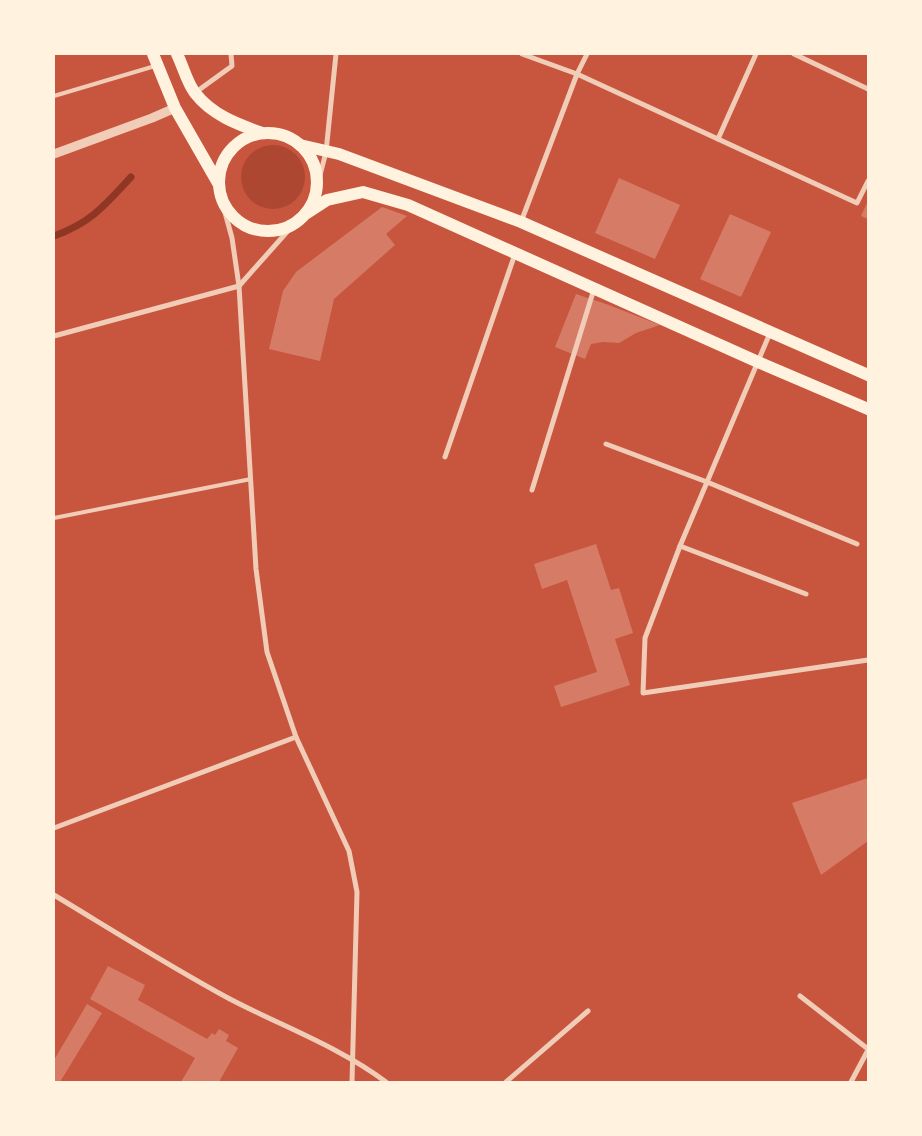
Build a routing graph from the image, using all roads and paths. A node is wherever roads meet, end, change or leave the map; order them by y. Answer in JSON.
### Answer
{"nodes":[{"id":1,"x":177,"y":54,"type":"edge"},
{"id":2,"x":231,"y":54,"type":"edge"},
{"id":3,"x":336,"y":54,"type":"edge"},
{"id":4,"x":522,"y":54,"type":"edge"},
{"id":5,"x":587,"y":54,"type":"edge"},
{"id":6,"x":756,"y":54,"type":"edge"},
{"id":7,"x":794,"y":54,"type":"edge"},
{"id":8,"x":155,"y":59,"type":"edge"},
{"id":9,"x":577,"y":74,"type":"junction"},
{"id":10,"x":868,"y":89,"type":"edge"},
{"id":11,"x":194,"y":93,"type":"junction"},
{"id":12,"x":54,"y":96,"type":"edge"},
{"id":13,"x":175,"y":108,"type":"junction"},
{"id":14,"x":262,"y":133,"type":"junction"},
{"id":15,"x":718,"y":139,"type":"junction"},
{"id":16,"x":300,"y":145,"type":"junction"},
{"id":17,"x":326,"y":152,"type":"junction"},
{"id":18,"x":54,"y":154,"type":"edge"},
{"id":19,"x":868,"y":180,"type":"edge"},
{"id":20,"x":218,"y":183,"type":"junction"},
{"id":21,"x":317,"y":188,"type":"junction"},
{"id":22,"x":221,"y":198,"type":"junction"},
{"id":23,"x":307,"y":213,"type":"junction"},
{"id":24,"x":520,"y":222,"type":"junction"},
{"id":25,"x":294,"y":224,"type":"junction"},
{"id":26,"x":515,"y":253,"type":"junction"},
{"id":27,"x":239,"y":286,"type":"junction"},
{"id":28,"x":594,"y":289,"type":"junction"},
{"id":29,"x":770,"y":333,"type":"junction"},
{"id":30,"x":54,"y":336,"type":"edge"},
{"id":31,"x":758,"y":362,"type":"junction"},
{"id":32,"x":868,"y":375,"type":"edge"},
{"id":33,"x":868,"y":409,"type":"edge"},
{"id":34,"x":606,"y":444,"type":"dead end"},
{"id":35,"x":445,"y":457,"type":"dead end"},
{"id":36,"x":251,"y":479,"type":"junction"},
{"id":37,"x":707,"y":482,"type":"junction"},
{"id":38,"x":532,"y":490,"type":"dead end"},
{"id":39,"x":54,"y":518,"type":"edge"},
{"id":40,"x":858,"y":544,"type":"dead end"},
{"id":41,"x":680,"y":546,"type":"junction"},
{"id":42,"x":806,"y":594,"type":"dead end"},
{"id":43,"x":868,"y":660,"type":"edge"},
{"id":44,"x":296,"y":738,"type":"junction"},
{"id":45,"x":54,"y":828,"type":"edge"},
{"id":46,"x":54,"y":896,"type":"edge"},
{"id":47,"x":800,"y":996,"type":"dead end"},
{"id":48,"x":588,"y":1011,"type":"dead end"},
{"id":49,"x":868,"y":1050,"type":"edge"},
{"id":50,"x":353,"y":1059,"type":"junction"},
{"id":51,"x":352,"y":1082,"type":"edge"},
{"id":52,"x":386,"y":1082,"type":"edge"},
{"id":53,"x":506,"y":1082,"type":"edge"},
{"id":54,"x":851,"y":1082,"type":"edge"}],
"edges":[{"from":1,"to":11,"type":"main road"},
{"from":2,"to":11,"type":"street"},
{"from":3,"to":17,"type":"street"},
{"from":4,"to":9,"type":"street"},
{"from":5,"to":9,"type":"street"},
{"from":6,"to":15,"type":"street"},
{"from":7,"to":10,"type":"street"},
{"from":8,"to":12,"type":"lane"},
{"from":8,"to":13,"type":"main road"},
{"from":9,"to":15,"type":"street"},
{"from":9,"to":24,"type":"street"},
{"from":11,"to":14,"type":"main road"},
{"from":13,"to":18,"type":"street"},
{"from":13,"to":20,"type":"main road"},
{"from":14,"to":16,"type":"main road"},
{"from":14,"to":20,"type":"main road"},
{"from":15,"to":19,"type":"street"},
{"from":16,"to":17,"type":"main road"},
{"from":16,"to":21,"type":"main road"},
{"from":17,"to":21,"type":"street"},
{"from":17,"to":24,"type":"main road"},
{"from":20,"to":22,"type":"main road"},
{"from":21,"to":23,"type":"main road"},
{"from":22,"to":25,"type":"main road"},
{"from":22,"to":27,"type":"street"},
{"from":23,"to":25,"type":"main road"},
{"from":23,"to":26,"type":"main road"},
{"from":24,"to":29,"type":"main road"},
{"from":25,"to":27,"type":"street"},
{"from":26,"to":28,"type":"main road"},
{"from":26,"to":35,"type":"street"},
{"from":27,"to":30,"type":"street"},
{"from":27,"to":36,"type":"street"},
{"from":28,"to":31,"type":"main road"},
{"from":28,"to":38,"type":"street"},
{"from":29,"to":31,"type":"street"},
{"from":29,"to":32,"type":"main road"},
{"from":31,"to":33,"type":"main road"},
{"from":31,"to":37,"type":"street"},
{"from":34,"to":37,"type":"street"},
{"from":36,"to":39,"type":"lane"},
{"from":36,"to":44,"type":"street"},
{"from":37,"to":40,"type":"street"},
{"from":37,"to":41,"type":"street"},
{"from":41,"to":42,"type":"street"},
{"from":41,"to":43,"type":"street"},
{"from":44,"to":45,"type":"street"},
{"from":44,"to":50,"type":"street"},
{"from":46,"to":50,"type":"street"},
{"from":47,"to":49,"type":"street"},
{"from":48,"to":53,"type":"street"},
{"from":49,"to":54,"type":"street"},
{"from":50,"to":51,"type":"street"},
{"from":50,"to":52,"type":"street"}]}
